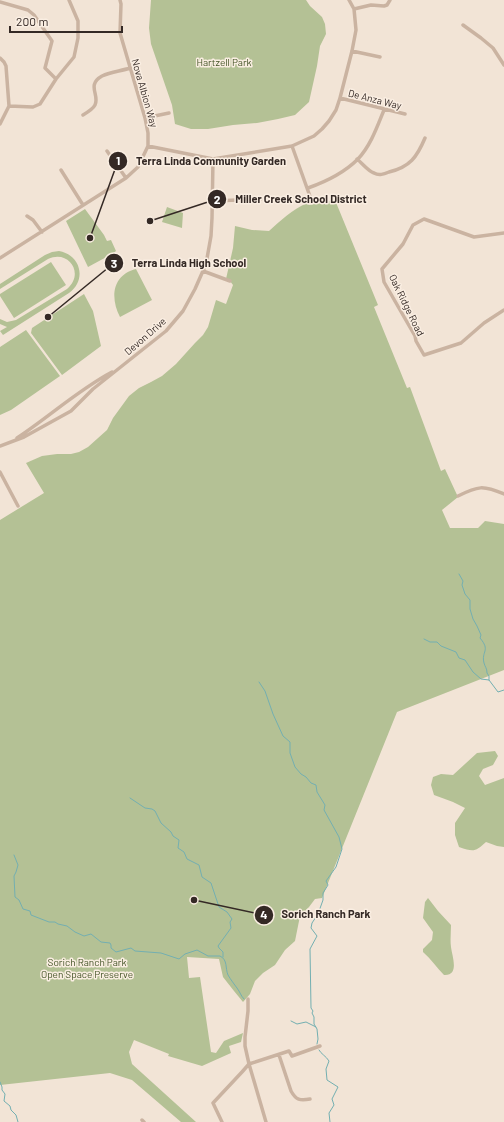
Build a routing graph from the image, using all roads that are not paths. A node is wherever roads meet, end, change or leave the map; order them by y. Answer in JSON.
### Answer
{"nodes":[{"id":1,"x":69,"y":0,"type":"edge"},
{"id":2,"x":120,"y":0,"type":"edge"},
{"id":3,"x":349,"y":0,"type":"edge"},
{"id":4,"x":390,"y":0,"type":"edge"},
{"id":5,"x":0,"y":2,"type":"edge"},
{"id":6,"x":354,"y":9,"type":"junction"},
{"id":7,"x":463,"y":25,"type":"dead end"},
{"id":8,"x":352,"y":50,"type":"junction"},
{"id":9,"x":380,"y":57,"type":"dead end"},
{"id":10,"x":0,"y":58,"type":"edge"},
{"id":11,"x":504,"y":65,"type":"edge"},
{"id":12,"x":130,"y":68,"type":"junction"},
{"id":13,"x":56,"y":79,"type":"junction"},
{"id":14,"x":340,"y":98,"type":"junction"},
{"id":15,"x":9,"y":106,"type":"junction"},
{"id":16,"x":384,"y":110,"type":"junction"},
{"id":17,"x":169,"y":113,"type":"dead end"},
{"id":18,"x":405,"y":114,"type":"dead end"},
{"id":19,"x":83,"y":115,"type":"dead end"},
{"id":20,"x":145,"y":118,"type":"junction"},
{"id":21,"x":0,"y":124,"type":"edge"},
{"id":22,"x":425,"y":138,"type":"dead end"},
{"id":23,"x":148,"y":146,"type":"junction"},
{"id":24,"x":292,"y":146,"type":"junction"},
{"id":25,"x":107,"y":151,"type":"dead end"},
{"id":26,"x":213,"y":159,"type":"junction"},
{"id":27,"x":357,"y":159,"type":"junction"},
{"id":28,"x":61,"y":170,"type":"dead end"},
{"id":29,"x":126,"y":178,"type":"junction"},
{"id":30,"x":308,"y":188,"type":"junction"},
{"id":31,"x":261,"y":199,"type":"dead end"},
{"id":32,"x":213,"y":201,"type":"junction"},
{"id":33,"x":312,"y":202,"type":"dead end"},
{"id":34,"x":83,"y":205,"type":"junction"},
{"id":35,"x":27,"y":216,"type":"dead end"},
{"id":36,"x":42,"y":232,"type":"junction"},
{"id":37,"x":504,"y":234,"type":"edge"},
{"id":38,"x":0,"y":258,"type":"edge"},
{"id":39,"x":204,"y":271,"type":"junction"},
{"id":40,"x":230,"y":281,"type":"dead end"},
{"id":41,"x":504,"y":310,"type":"edge"},
{"id":42,"x":122,"y":366,"type":"junction"},
{"id":43,"x":11,"y":442,"type":"junction"},
{"id":44,"x":0,"y":446,"type":"edge"},
{"id":45,"x":0,"y":472,"type":"edge"},
{"id":46,"x":504,"y":494,"type":"edge"},
{"id":47,"x":458,"y":496,"type":"dead end"},
{"id":48,"x":18,"y":506,"type":"dead end"},
{"id":49,"x":248,"y":999,"type":"dead end"},
{"id":50,"x":320,"y":1046,"type":"dead end"},
{"id":51,"x":279,"y":1054,"type":"junction"},
{"id":52,"x":248,"y":1064,"type":"junction"},
{"id":53,"x":310,"y":1099,"type":"dead end"},
{"id":54,"x":222,"y":1122,"type":"edge"},
{"id":55,"x":266,"y":1122,"type":"edge"}],
"edges":[{"from":1,"to":13,"type":"street"},
{"from":2,"to":12,"type":"street","name":"Nova Albion Way"},
{"from":3,"to":6,"type":"street"},
{"from":4,"to":6,"type":"street"},
{"from":5,"to":13,"type":"street"},
{"from":6,"to":8,"type":"street"},
{"from":7,"to":11,"type":"street"},
{"from":8,"to":9,"type":"street"},
{"from":8,"to":14,"type":"street"},
{"from":10,"to":15,"type":"street"},
{"from":12,"to":19,"type":"street"},
{"from":12,"to":20,"type":"street","name":"Nova Albion Way"},
{"from":13,"to":15,"type":"street"},
{"from":14,"to":16,"type":"street","name":"De Anza Way"},
{"from":14,"to":24,"type":"street"},
{"from":15,"to":21,"type":"street"},
{"from":16,"to":18,"type":"street","name":"De Anza Way"},
{"from":16,"to":27,"type":"street"},
{"from":17,"to":20,"type":"street"},
{"from":20,"to":23,"type":"street","name":"Nova Albion Way"},
{"from":22,"to":27,"type":"street"},
{"from":23,"to":26,"type":"street"},
{"from":23,"to":29,"type":"street","name":"Nova Albion Way"},
{"from":24,"to":26,"type":"street"},
{"from":24,"to":30,"type":"street"},
{"from":25,"to":29,"type":"street"},
{"from":26,"to":32,"type":"street","name":"Devon Drive"},
{"from":27,"to":30,"type":"street"},
{"from":28,"to":34,"type":"street"},
{"from":29,"to":34,"type":"street","name":"Nova Albion Way"},
{"from":30,"to":33,"type":"street"},
{"from":31,"to":32,"type":"street"},
{"from":32,"to":39,"type":"street","name":"Devon Drive"},
{"from":34,"to":36,"type":"street","name":"Nova Albion Way"},
{"from":35,"to":36,"type":"street"},
{"from":36,"to":38,"type":"street","name":"Nova Albion Way"},
{"from":37,"to":41,"type":"street","name":"Oak Ridge Road"},
{"from":39,"to":40,"type":"street"},
{"from":39,"to":42,"type":"street","name":"Devon Drive"},
{"from":42,"to":43,"type":"street","name":"Devon Drive"},
{"from":42,"to":43,"type":"street","name":"Devon Drive"},
{"from":43,"to":44,"type":"street","name":"Devon Drive"},
{"from":45,"to":48,"type":"street"},
{"from":46,"to":47,"type":"street"},
{"from":49,"to":52,"type":"street"},
{"from":50,"to":51,"type":"street"},
{"from":51,"to":52,"type":"street"},
{"from":51,"to":53,"type":"street"},
{"from":52,"to":54,"type":"street"},
{"from":52,"to":55,"type":"street"}]}
